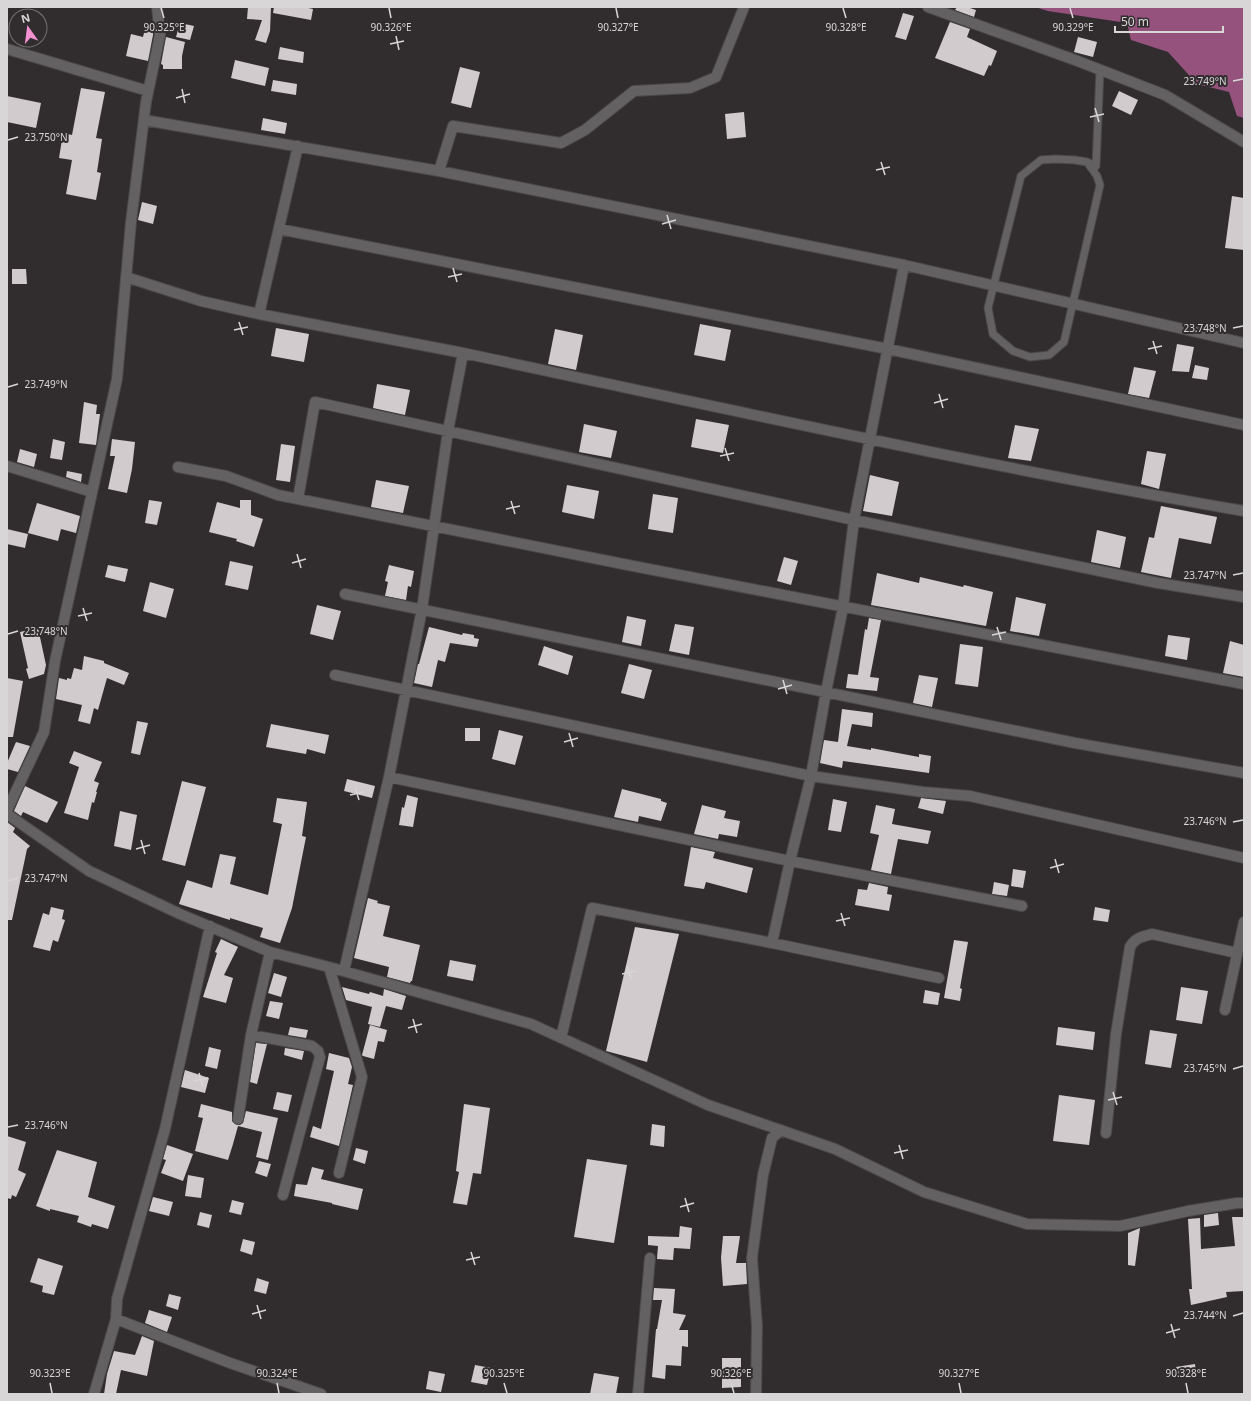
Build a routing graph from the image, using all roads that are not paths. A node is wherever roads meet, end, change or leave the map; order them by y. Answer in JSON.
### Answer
{"nodes":[{"id":1,"x":157,"y":7,"type":"edge"},
{"id":2,"x":744,"y":7,"type":"edge"},
{"id":3,"x":928,"y":7,"type":"edge"},
{"id":4,"x":7,"y":49,"type":"edge"},
{"id":5,"x":1100,"y":70,"type":"junction"},
{"id":6,"x":148,"y":91,"type":"junction"},
{"id":7,"x":144,"y":120,"type":"junction"},
{"id":8,"x":1244,"y":142,"type":"edge"},
{"id":9,"x":298,"y":146,"type":"junction"},
{"id":10,"x":1087,"y":162,"type":"junction"},
{"id":11,"x":439,"y":171,"type":"junction"},
{"id":12,"x":279,"y":229,"type":"junction"},
{"id":13,"x":904,"y":265,"type":"junction"},
{"id":14,"x":126,"y":277,"type":"junction"},
{"id":15,"x":259,"y":314,"type":"junction"},
{"id":16,"x":1244,"y":343,"type":"edge"},
{"id":17,"x":888,"y":350,"type":"junction"},
{"id":18,"x":463,"y":353,"type":"junction"},
{"id":19,"x":1244,"y":425,"type":"edge"},
{"id":20,"x":448,"y":432,"type":"junction"},
{"id":21,"x":871,"y":439,"type":"junction"},
{"id":22,"x":7,"y":466,"type":"edge"},
{"id":23,"x":178,"y":467,"type":"dead end"},
{"id":24,"x":92,"y":492,"type":"junction"},
{"id":25,"x":298,"y":499,"type":"junction"},
{"id":26,"x":1244,"y":511,"type":"edge"},
{"id":27,"x":854,"y":520,"type":"junction"},
{"id":28,"x":434,"y":526,"type":"junction"},
{"id":29,"x":344,"y":594,"type":"dead end"},
{"id":30,"x":1244,"y":597,"type":"edge"},
{"id":31,"x":843,"y":607,"type":"junction"},
{"id":32,"x":422,"y":610,"type":"junction"},
{"id":33,"x":335,"y":675,"type":"dead end"},
{"id":34,"x":1244,"y":684,"type":"edge"},
{"id":35,"x":407,"y":690,"type":"junction"},
{"id":36,"x":826,"y":692,"type":"junction"},
{"id":37,"x":1244,"y":773,"type":"edge"},
{"id":38,"x":811,"y":776,"type":"junction"},
{"id":39,"x":389,"y":777,"type":"junction"},
{"id":40,"x":7,"y":810,"type":"edge"},
{"id":41,"x":7,"y":814,"type":"edge"},
{"id":42,"x":1244,"y":858,"type":"edge"},
{"id":43,"x":790,"y":861,"type":"junction"},
{"id":44,"x":1022,"y":906,"type":"dead end"},
{"id":45,"x":1244,"y":922,"type":"edge"},
{"id":46,"x":210,"y":926,"type":"junction"},
{"id":47,"x":772,"y":944,"type":"junction"},
{"id":48,"x":270,"y":952,"type":"junction"},
{"id":49,"x":1237,"y":952,"type":"junction"},
{"id":50,"x":329,"y":967,"type":"junction"},
{"id":51,"x":344,"y":971,"type":"junction"},
{"id":52,"x":940,"y":978,"type":"dead end"},
{"id":53,"x":1225,"y":1010,"type":"dead end"},
{"id":54,"x":251,"y":1035,"type":"junction"},
{"id":55,"x":561,"y":1038,"type":"junction"},
{"id":56,"x":238,"y":1119,"type":"dead end"},
{"id":57,"x":781,"y":1130,"type":"junction"},
{"id":58,"x":1106,"y":1133,"type":"dead end"},
{"id":59,"x":339,"y":1173,"type":"dead end"},
{"id":60,"x":283,"y":1195,"type":"dead end"},
{"id":61,"x":1244,"y":1204,"type":"edge"},
{"id":62,"x":650,"y":1258,"type":"dead end"},
{"id":63,"x":116,"y":1319,"type":"junction"},
{"id":64,"x":94,"y":1394,"type":"edge"},
{"id":65,"x":321,"y":1394,"type":"edge"},
{"id":66,"x":638,"y":1394,"type":"edge"},
{"id":67,"x":756,"y":1394,"type":"edge"}],
"edges":[{"from":1,"to":6,"type":"street"},
{"from":2,"to":11,"type":"street"},
{"from":3,"to":5,"type":"street"},
{"from":4,"to":6,"type":"street"},
{"from":5,"to":8,"type":"street"},
{"from":5,"to":10,"type":"lane"},
{"from":6,"to":7,"type":"street"},
{"from":7,"to":9,"type":"street"},
{"from":7,"to":14,"type":"street"},
{"from":9,"to":11,"type":"street"},
{"from":9,"to":12,"type":"street"},
{"from":10,"to":10,"type":"lane"},
{"from":11,"to":13,"type":"street"},
{"from":12,"to":15,"type":"street"},
{"from":12,"to":17,"type":"street"},
{"from":13,"to":16,"type":"street"},
{"from":13,"to":17,"type":"street"},
{"from":14,"to":15,"type":"street"},
{"from":14,"to":24,"type":"street"},
{"from":15,"to":18,"type":"street"},
{"from":17,"to":19,"type":"street"},
{"from":17,"to":21,"type":"street"},
{"from":18,"to":20,"type":"street"},
{"from":18,"to":21,"type":"street"},
{"from":20,"to":25,"type":"street"},
{"from":20,"to":27,"type":"street"},
{"from":20,"to":28,"type":"street"},
{"from":21,"to":26,"type":"street"},
{"from":21,"to":27,"type":"street"},
{"from":22,"to":24,"type":"street"},
{"from":23,"to":25,"type":"street"},
{"from":24,"to":40,"type":"street"},
{"from":25,"to":28,"type":"street"},
{"from":27,"to":30,"type":"street"},
{"from":27,"to":31,"type":"street"},
{"from":28,"to":31,"type":"street"},
{"from":28,"to":32,"type":"street"},
{"from":29,"to":32,"type":"street"},
{"from":31,"to":34,"type":"street"},
{"from":31,"to":36,"type":"street"},
{"from":32,"to":35,"type":"street"},
{"from":32,"to":36,"type":"street"},
{"from":33,"to":35,"type":"street"},
{"from":35,"to":38,"type":"street"},
{"from":35,"to":39,"type":"street"},
{"from":36,"to":37,"type":"street"},
{"from":36,"to":38,"type":"street"},
{"from":38,"to":42,"type":"street"},
{"from":38,"to":43,"type":"street"},
{"from":39,"to":43,"type":"street"},
{"from":39,"to":51,"type":"street"},
{"from":41,"to":46,"type":"street"},
{"from":43,"to":44,"type":"street"},
{"from":43,"to":47,"type":"street"},
{"from":45,"to":49,"type":"street"},
{"from":46,"to":48,"type":"street"},
{"from":46,"to":63,"type":"street"},
{"from":47,"to":52,"type":"street"},
{"from":47,"to":55,"type":"street"},
{"from":48,"to":50,"type":"street"},
{"from":48,"to":54,"type":"street"},
{"from":49,"to":53,"type":"street"},
{"from":49,"to":58,"type":"street"},
{"from":50,"to":51,"type":"street"},
{"from":50,"to":59,"type":"street"},
{"from":51,"to":55,"type":"street"},
{"from":54,"to":56,"type":"street"},
{"from":54,"to":60,"type":"street"},
{"from":55,"to":57,"type":"street"},
{"from":57,"to":61,"type":"street"},
{"from":57,"to":67,"type":"street"},
{"from":62,"to":66,"type":"street"},
{"from":63,"to":64,"type":"street"},
{"from":63,"to":65,"type":"street"}]}
